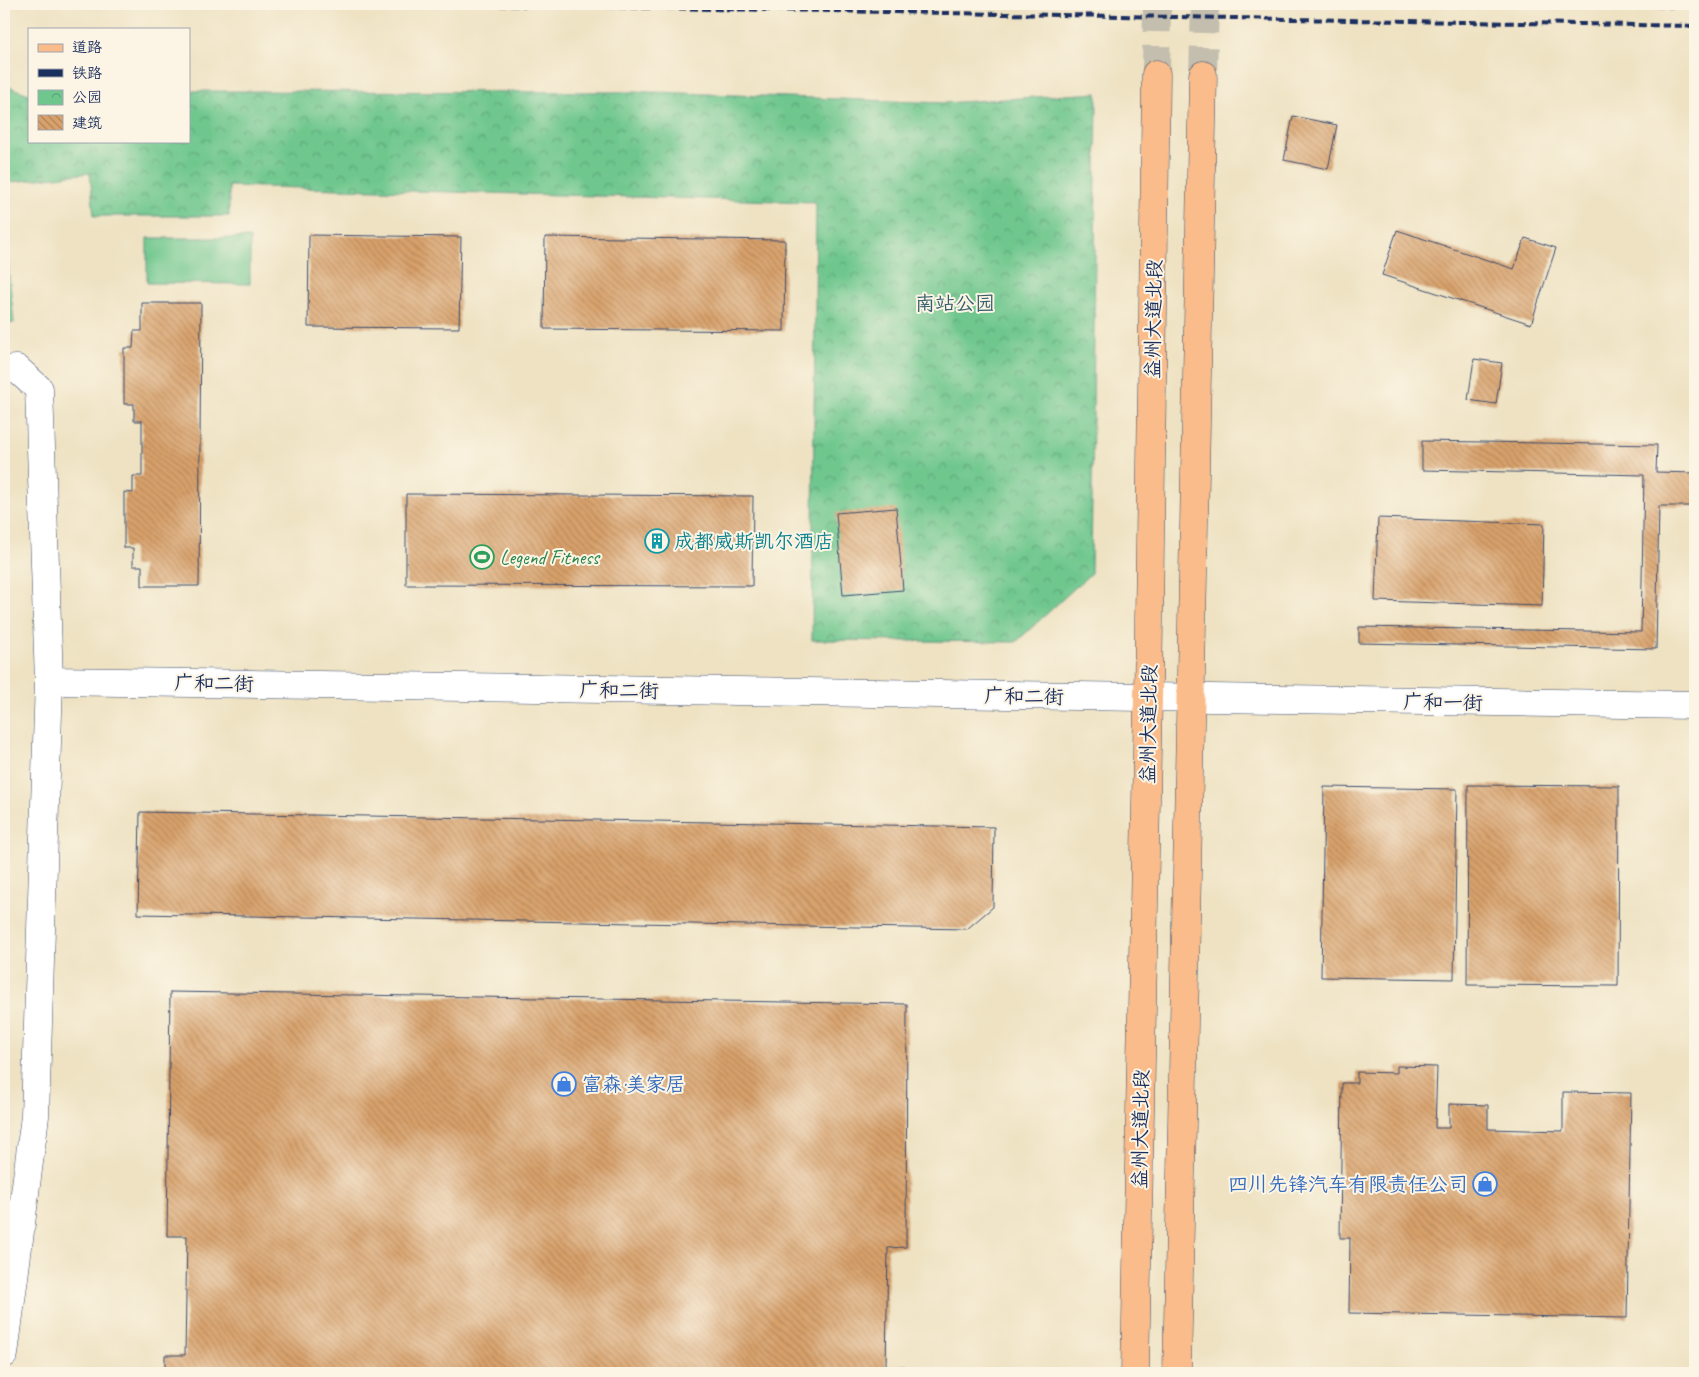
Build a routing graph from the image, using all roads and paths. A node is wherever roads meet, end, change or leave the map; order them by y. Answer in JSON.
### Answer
{"nodes":[{"id":1,"x":1156,"y":74,"type":"tunnel mouth"},
{"id":2,"x":1203,"y":76,"type":"tunnel mouth"},
{"id":3,"x":4,"y":370,"type":"edge"},
{"id":4,"x":49,"y":681,"type":"junction"},
{"id":5,"x":1148,"y":698,"type":"junction"},
{"id":6,"x":1190,"y":699,"type":"junction"},
{"id":7,"x":1695,"y":705,"type":"edge"},
{"id":8,"x":4,"y":1354,"type":"edge"},
{"id":9,"x":1135,"y":1373,"type":"edge"},
{"id":10,"x":1177,"y":1373,"type":"edge"}],
"edges":[{"from":1,"to":5,"type":"main road","name":"益州大道北段"},
{"from":2,"to":6,"type":"main road","name":"益州大道北段"},
{"from":3,"to":4,"type":"street"},
{"from":4,"to":5,"type":"street","name":"广和二街"},
{"from":4,"to":8,"type":"street"},
{"from":5,"to":6,"type":"street","name":"广和二街"},
{"from":5,"to":9,"type":"main road","name":"益州大道北段"},
{"from":6,"to":7,"type":"street","name":"广和一街"},
{"from":6,"to":10,"type":"main road","name":"益州大道北段"}]}
